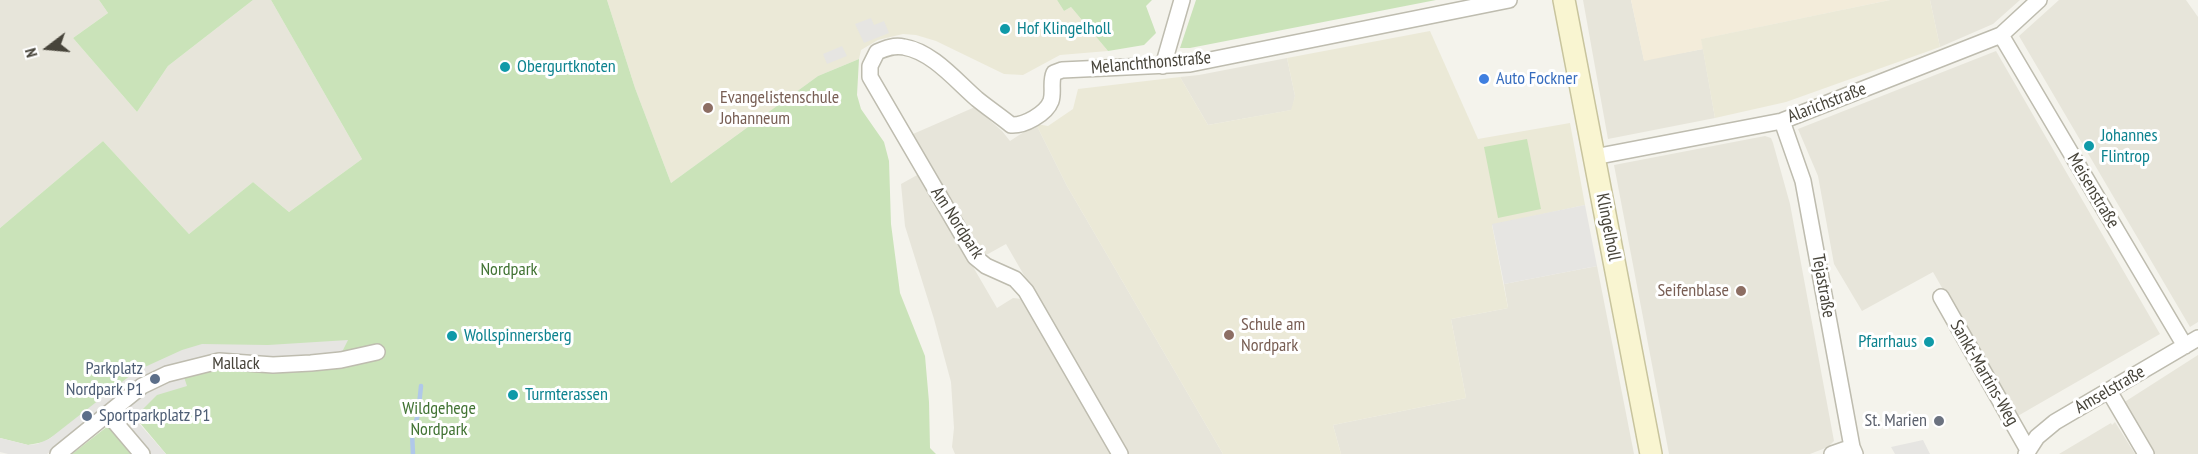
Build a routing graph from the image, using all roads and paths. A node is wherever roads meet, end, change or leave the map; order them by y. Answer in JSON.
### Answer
{"nodes":[{"id":1,"x":1182,"y":0,"type":"edge"},
{"id":2,"x":1564,"y":0,"type":"edge"},
{"id":3,"x":2039,"y":0,"type":"edge"},
{"id":4,"x":1501,"y":1,"type":"edge"},
{"id":5,"x":2001,"y":35,"type":"junction"},
{"id":6,"x":870,"y":66,"type":"joint"},
{"id":7,"x":1163,"y":66,"type":"junction"},
{"id":8,"x":1782,"y":121,"type":"junction"},
{"id":9,"x":1594,"y":158,"type":"junction"},
{"id":10,"x":1941,"y":297,"type":"dead end"},
{"id":11,"x":2191,"y":342,"type":"edge"},
{"id":12,"x":377,"y":352,"type":"dead end"},
{"id":13,"x":2109,"y":392,"type":"junction"},
{"id":14,"x":108,"y":414,"type":"junction"},
{"id":15,"x":1853,"y":450,"type":"edge"},
{"id":16,"x":2027,"y":452,"type":"edge"},
{"id":17,"x":58,"y":454,"type":"edge"},
{"id":18,"x":142,"y":454,"type":"edge"},
{"id":19,"x":1120,"y":454,"type":"edge"},
{"id":20,"x":1651,"y":454,"type":"edge"},
{"id":21,"x":1832,"y":454,"type":"edge"},
{"id":22,"x":2146,"y":454,"type":"edge"}],
"edges":[{"from":1,"to":7,"type":"street"},
{"from":2,"to":9,"type":"street","name":"Klingelholl"},
{"from":3,"to":5,"type":"street","name":"Alarichstraße"},
{"from":4,"to":7,"type":"street","name":"Melanchthonstraße"},
{"from":5,"to":8,"type":"street","name":"Alarichstraße"},
{"from":5,"to":11,"type":"street","name":"Meisenstraße"},
{"from":6,"to":7,"type":"street","name":"Melanchthonstraße"},
{"from":6,"to":19,"type":"street","name":"Am Nordpark"},
{"from":8,"to":9,"type":"street","name":"Alarichstraße"},
{"from":8,"to":15,"type":"street","name":"Tejastraße"},
{"from":9,"to":20,"type":"street","name":"Klingelholl"},
{"from":10,"to":16,"type":"street","name":"Sankt-Martins-Weg"},
{"from":11,"to":13,"type":"street","name":"Amselstraße"},
{"from":12,"to":14,"type":"street","name":"Mallack"},
{"from":13,"to":16,"type":"street","name":"Amselstraße"},
{"from":13,"to":22,"type":"street"},
{"from":14,"to":17,"type":"street","name":"Mallack"},
{"from":14,"to":18,"type":"street"},
{"from":15,"to":21,"type":"street"}]}
